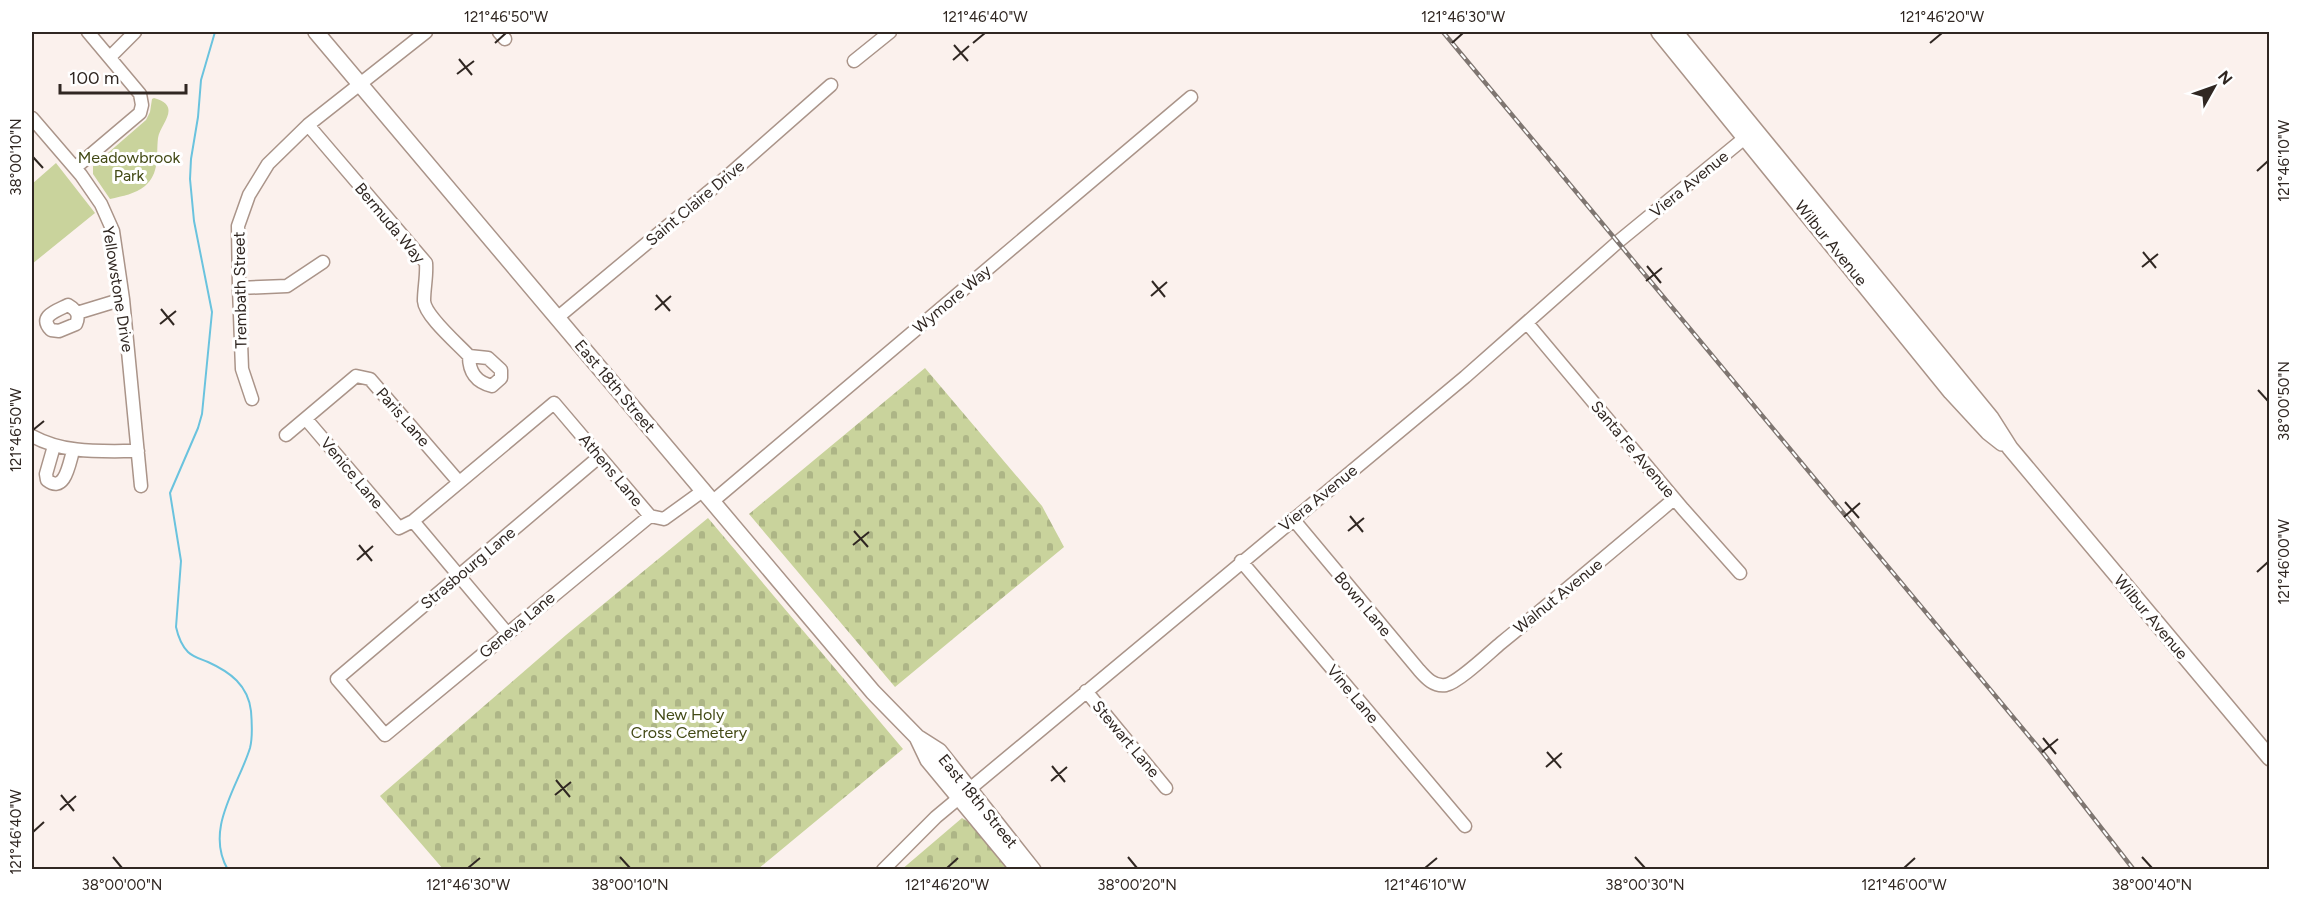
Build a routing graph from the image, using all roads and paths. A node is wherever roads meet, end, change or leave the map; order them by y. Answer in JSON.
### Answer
{"nodes":[{"id":1,"x":88,"y":32,"type":"edge"},
{"id":2,"x":135,"y":32,"type":"edge"},
{"id":3,"x":316,"y":32,"type":"edge"},
{"id":4,"x":426,"y":32,"type":"edge"},
{"id":5,"x":890,"y":32,"type":"edge"},
{"id":6,"x":1659,"y":32,"type":"edge"},
{"id":7,"x":1675,"y":32,"type":"edge"},
{"id":8,"x":110,"y":57,"type":"junction"},
{"id":9,"x":854,"y":61,"type":"dead end"},
{"id":10,"x":360,"y":85,"type":"junction"},
{"id":11,"x":831,"y":86,"type":"dead end"},
{"id":12,"x":1191,"y":97,"type":"dead end"},
{"id":13,"x":32,"y":118,"type":"edge"},
{"id":14,"x":308,"y":125,"type":"junction"},
{"id":15,"x":1750,"y":134,"type":"junction"},
{"id":16,"x":75,"y":168,"type":"junction"},
{"id":17,"x":323,"y":262,"type":"dead end"},
{"id":18,"x":239,"y":288,"type":"junction"},
{"id":19,"x":123,"y":299,"type":"junction"},
{"id":20,"x":77,"y":313,"type":"dead end"},
{"id":21,"x":557,"y":318,"type":"junction"},
{"id":22,"x":1527,"y":323,"type":"junction"},
{"id":23,"x":469,"y":356,"type":"dead end"},
{"id":24,"x":252,"y":399,"type":"dead end"},
{"id":25,"x":306,"y":419,"type":"junction"},
{"id":26,"x":286,"y":435,"type":"dead end"},
{"id":27,"x":32,"y":436,"type":"edge"},
{"id":28,"x":54,"y":446,"type":"junction"},
{"id":29,"x":73,"y":451,"type":"junction"},
{"id":30,"x":138,"y":451,"type":"junction"},
{"id":31,"x":599,"y":457,"type":"junction"},
{"id":32,"x":458,"y":481,"type":"junction"},
{"id":33,"x":141,"y":486,"type":"dead end"},
{"id":34,"x":709,"y":496,"type":"junction"},
{"id":35,"x":1674,"y":499,"type":"junction"},
{"id":36,"x":650,"y":516,"type":"junction"},
{"id":37,"x":1293,"y":519,"type":"junction"},
{"id":38,"x":413,"y":521,"type":"junction"},
{"id":39,"x":1241,"y":561,"type":"junction"},
{"id":40,"x":1740,"y":573,"type":"dead end"},
{"id":41,"x":459,"y":575,"type":"junction"},
{"id":42,"x":507,"y":633,"type":"junction"},
{"id":43,"x":1437,"y":685,"type":"joint"},
{"id":44,"x":1086,"y":691,"type":"junction"},
{"id":45,"x":385,"y":735,"type":"joint"},
{"id":46,"x":2270,"y":758,"type":"edge"},
{"id":47,"x":1166,"y":788,"type":"dead end"},
{"id":48,"x":964,"y":794,"type":"junction"},
{"id":49,"x":1465,"y":826,"type":"dead end"},
{"id":50,"x":883,"y":870,"type":"edge"},
{"id":51,"x":1019,"y":870,"type":"edge"},
{"id":52,"x":1033,"y":870,"type":"edge"}],
"edges":[{"from":1,"to":8,"type":"street"},
{"from":2,"to":8,"type":"street"},
{"from":3,"to":10,"type":"main road","name":"East 18th Street"},
{"from":4,"to":10,"type":"street","name":"Trembath Street"},
{"from":5,"to":9,"type":"street"},
{"from":6,"to":15,"type":"main road","name":"Wilbur Avenue"},
{"from":7,"to":15,"type":"main road","name":"Wilbur Avenue"},
{"from":8,"to":16,"type":"street"},
{"from":10,"to":14,"type":"street","name":"Trembath Street"},
{"from":10,"to":21,"type":"main road","name":"East 18th Street"},
{"from":11,"to":21,"type":"street","name":"Saint Claire Drive"},
{"from":12,"to":34,"type":"street","name":"Wymore Way"},
{"from":13,"to":16,"type":"street","name":"Yellowstone Drive"},
{"from":14,"to":18,"type":"street","name":"Trembath Street"},
{"from":14,"to":23,"type":"street","name":"Bermuda Way"},
{"from":15,"to":22,"type":"street","name":"Viera Avenue"},
{"from":15,"to":46,"type":"main road","name":"Wilbur Avenue"},
{"from":16,"to":19,"type":"street","name":"Yellowstone Drive"},
{"from":17,"to":18,"type":"street"},
{"from":18,"to":24,"type":"street","name":"Trembath Street"},
{"from":19,"to":20,"type":"street"},
{"from":19,"to":30,"type":"street","name":"Yellowstone Drive"},
{"from":21,"to":34,"type":"main road","name":"East 18th Street"},
{"from":22,"to":35,"type":"street","name":"Santa Fe Avenue"},
{"from":22,"to":37,"type":"street","name":"Viera Avenue"},
{"from":25,"to":26,"type":"street","name":"Paris Lane"},
{"from":25,"to":32,"type":"street","name":"Paris Lane"},
{"from":25,"to":38,"type":"street","name":"Venice Lane"},
{"from":27,"to":28,"type":"street"},
{"from":28,"to":29,"type":"street"},
{"from":28,"to":29,"type":"street"},
{"from":29,"to":30,"type":"street"},
{"from":30,"to":33,"type":"street","name":"Yellowstone Drive"},
{"from":31,"to":32,"type":"street","name":"Athens Lane"},
{"from":31,"to":36,"type":"street","name":"Athens Lane"},
{"from":31,"to":41,"type":"street","name":"Strasbourg Lane"},
{"from":32,"to":38,"type":"street"},
{"from":34,"to":36,"type":"street","name":"Athens Lane"},
{"from":34,"to":48,"type":"main road","name":"East 18th Street"},
{"from":35,"to":40,"type":"street","name":"Santa Fe Avenue"},
{"from":35,"to":43,"type":"street","name":"Walnut Avenue"},
{"from":36,"to":42,"type":"street","name":"Geneva Lane"},
{"from":37,"to":39,"type":"street","name":"Viera Avenue"},
{"from":37,"to":43,"type":"street","name":"Bown Lane"},
{"from":38,"to":41,"type":"street"},
{"from":39,"to":44,"type":"street","name":"Viera Avenue"},
{"from":39,"to":49,"type":"street","name":"Vine Lane"},
{"from":41,"to":42,"type":"street"},
{"from":41,"to":45,"type":"street","name":"Strasbourg Lane"},
{"from":42,"to":45,"type":"street","name":"Geneva Lane"},
{"from":44,"to":47,"type":"street","name":"Stewart Lane"},
{"from":44,"to":48,"type":"street","name":"Viera Avenue"},
{"from":48,"to":50,"type":"street","name":"Viera Avenue"},
{"from":48,"to":51,"type":"main road","name":"East 18th Street"},
{"from":48,"to":52,"type":"main road","name":"East 18th Street"}]}
